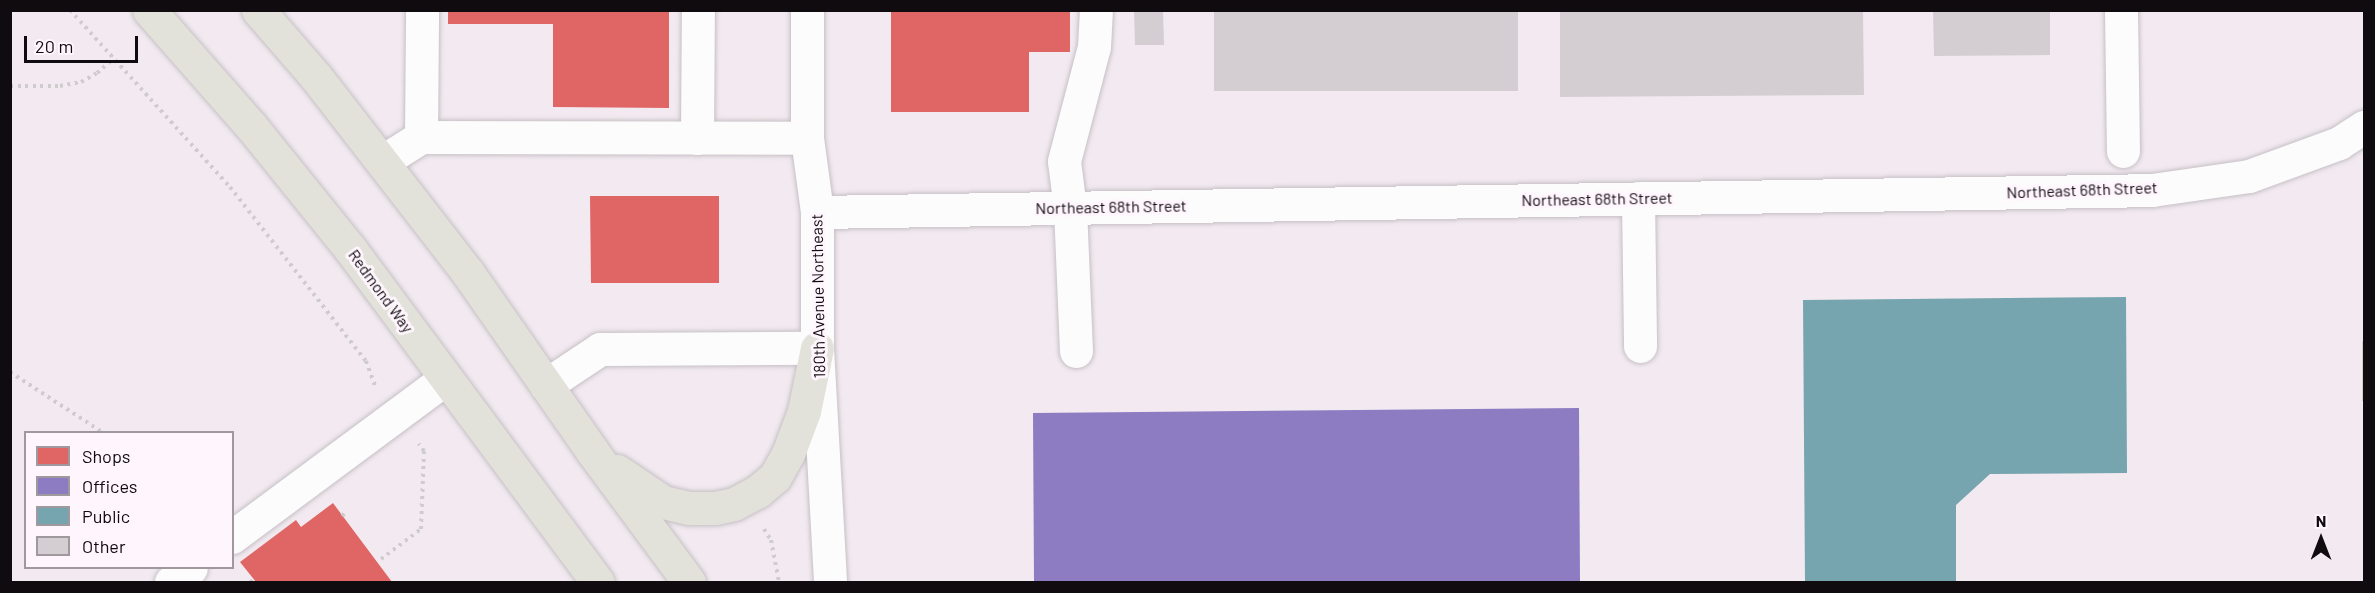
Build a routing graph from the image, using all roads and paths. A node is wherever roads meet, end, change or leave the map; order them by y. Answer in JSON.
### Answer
{"nodes":[{"id":1,"x":70,"y":10,"type":"edge"},
{"id":2,"x":149,"y":10,"type":"edge"},
{"id":3,"x":258,"y":10,"type":"edge"},
{"id":4,"x":422,"y":10,"type":"edge"},
{"id":5,"x":698,"y":10,"type":"edge"},
{"id":6,"x":807,"y":10,"type":"edge"},
{"id":7,"x":1096,"y":10,"type":"edge"},
{"id":8,"x":2121,"y":10,"type":"edge"},
{"id":9,"x":113,"y":59,"type":"junction"},
{"id":10,"x":10,"y":86,"type":"edge"},
{"id":11,"x":2364,"y":127,"type":"edge"},
{"id":12,"x":421,"y":137,"type":"junction"},
{"id":13,"x":697,"y":138,"type":"junction"},
{"id":14,"x":807,"y":138,"type":"junction"},
{"id":15,"x":2123,"y":151,"type":"dead end"},
{"id":16,"x":383,"y":161,"type":"junction"},
{"id":17,"x":1638,"y":198,"type":"junction"},
{"id":18,"x":1070,"y":208,"type":"junction"},
{"id":19,"x":817,"y":212,"type":"junction"},
{"id":20,"x":1640,"y":346,"type":"dead end"},
{"id":21,"x":817,"y":348,"type":"junction"},
{"id":22,"x":1076,"y":351,"type":"dead end"},
{"id":23,"x":10,"y":372,"type":"edge"},
{"id":24,"x":445,"y":379,"type":"junction"},
{"id":25,"x":546,"y":385,"type":"junction"},
{"id":26,"x":396,"y":415,"type":"junction"},
{"id":27,"x":100,"y":431,"type":"edge"},
{"id":28,"x":592,"y":451,"type":"junction"},
{"id":29,"x":346,"y":512,"type":"dead end"},
{"id":30,"x":342,"y":516,"type":"dead end"},
{"id":31,"x":762,"y":526,"type":"dead end"},
{"id":32,"x":234,"y":536,"type":"edge"},
{"id":33,"x":381,"y":558,"type":"dead end"},
{"id":34,"x":189,"y":569,"type":"edge"},
{"id":35,"x":171,"y":582,"type":"edge"},
{"id":36,"x":598,"y":582,"type":"edge"},
{"id":37,"x":689,"y":582,"type":"edge"},
{"id":38,"x":779,"y":582,"type":"edge"},
{"id":39,"x":831,"y":582,"type":"edge"}],
"edges":[{"from":1,"to":9,"type":"path"},
{"from":2,"to":24,"type":"main road","name":"Redmond Way"},
{"from":3,"to":16,"type":"main road"},
{"from":4,"to":12,"type":"street"},
{"from":5,"to":13,"type":"street"},
{"from":6,"to":14,"type":"street","name":"180th Avenue Northeast"},
{"from":7,"to":18,"type":"street"},
{"from":8,"to":15,"type":"street"},
{"from":9,"to":10,"type":"path"},
{"from":9,"to":26,"type":"path"},
{"from":11,"to":17,"type":"street","name":"Northeast 68th Street"},
{"from":12,"to":13,"type":"street"},
{"from":12,"to":16,"type":"street"},
{"from":13,"to":14,"type":"street"},
{"from":14,"to":19,"type":"street","name":"180th Avenue Northeast"},
{"from":16,"to":25,"type":"main road"},
{"from":17,"to":18,"type":"street","name":"Northeast 68th Street"},
{"from":17,"to":20,"type":"street"},
{"from":18,"to":19,"type":"street","name":"Northeast 68th Street"},
{"from":18,"to":22,"type":"street"},
{"from":19,"to":21,"type":"street","name":"180th Avenue Northeast"},
{"from":21,"to":25,"type":"street"},
{"from":21,"to":28,"type":"main road"},
{"from":21,"to":39,"type":"street","name":"180th Avenue Northeast"},
{"from":23,"to":27,"type":"path"},
{"from":24,"to":26,"type":"street"},
{"from":24,"to":36,"type":"main road","name":"Redmond Way"},
{"from":25,"to":28,"type":"main road"},
{"from":26,"to":32,"type":"street"},
{"from":26,"to":33,"type":"path"},
{"from":28,"to":37,"type":"main road"},
{"from":29,"to":30,"type":"path"},
{"from":31,"to":38,"type":"path"},
{"from":34,"to":35,"type":"street"}]}
